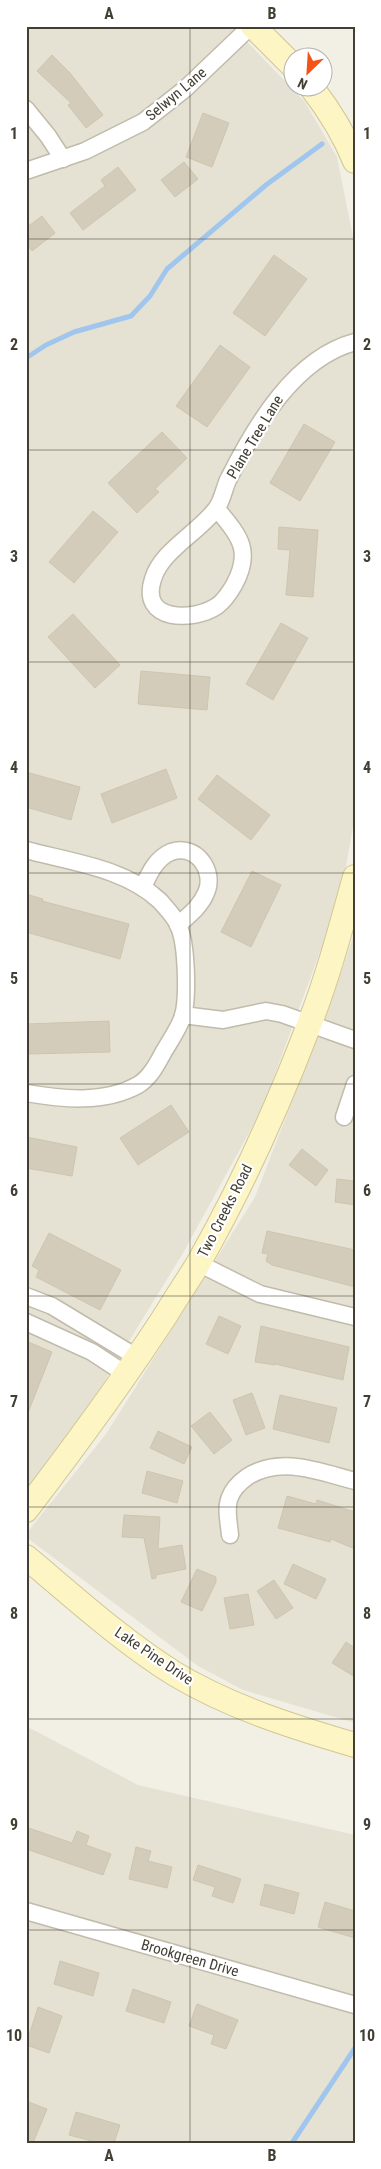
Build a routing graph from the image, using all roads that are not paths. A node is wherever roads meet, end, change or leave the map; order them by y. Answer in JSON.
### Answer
{"nodes":[{"id":1,"x":252,"y":26,"type":"edge"},
{"id":2,"x":284,"y":57,"type":"edge"},
{"id":3,"x":320,"y":98,"type":"edge"},
{"id":4,"x":26,"y":109,"type":"edge"},
{"id":5,"x":63,"y":159,"type":"junction"},
{"id":6,"x":355,"y":161,"type":"edge"},
{"id":7,"x":26,"y":171,"type":"edge"},
{"id":8,"x":355,"y":342,"type":"edge"},
{"id":9,"x":217,"y":508,"type":"junction"},
{"id":10,"x":26,"y":850,"type":"edge"},
{"id":11,"x":355,"y":877,"type":"edge"},
{"id":12,"x":143,"y":887,"type":"junction"},
{"id":13,"x":178,"y":925,"type":"junction"},
{"id":14,"x":183,"y":1015,"type":"junction"},
{"id":15,"x":310,"y":1024,"type":"junction"},
{"id":16,"x":355,"y":1040,"type":"edge"},
{"id":17,"x":355,"y":1084,"type":"edge"},
{"id":18,"x":26,"y":1092,"type":"edge"},
{"id":19,"x":344,"y":1116,"type":"dead end"},
{"id":20,"x":198,"y":1263,"type":"junction"},
{"id":21,"x":26,"y":1296,"type":"edge"},
{"id":22,"x":355,"y":1317,"type":"edge"},
{"id":23,"x":26,"y":1322,"type":"edge"},
{"id":24,"x":133,"y":1366,"type":"junction"},
{"id":25,"x":355,"y":1481,"type":"edge"},
{"id":26,"x":26,"y":1510,"type":"edge"},
{"id":27,"x":230,"y":1535,"type":"dead end"},
{"id":28,"x":26,"y":1557,"type":"edge"},
{"id":29,"x":355,"y":1744,"type":"edge"},
{"id":30,"x":26,"y":1911,"type":"edge"},
{"id":31,"x":355,"y":2004,"type":"edge"}],
"edges":[{"from":1,"to":2,"type":"street"},
{"from":1,"to":5,"type":"street","name":"Selwyn Lane"},
{"from":3,"to":6,"type":"street"},
{"from":4,"to":5,"type":"street"},
{"from":5,"to":7,"type":"street","name":"Selwyn Lane"},
{"from":8,"to":9,"type":"street","name":"Plane Tree Lane"},
{"from":9,"to":9,"type":"street","name":"Plane Tree Lane"},
{"from":10,"to":12,"type":"street"},
{"from":11,"to":15,"type":"street","name":"Two Creeks Road"},
{"from":12,"to":13,"type":"street"},
{"from":12,"to":13,"type":"street"},
{"from":13,"to":14,"type":"street"},
{"from":14,"to":15,"type":"street"},
{"from":14,"to":18,"type":"street"},
{"from":15,"to":16,"type":"street"},
{"from":15,"to":20,"type":"street","name":"Two Creeks Road"},
{"from":17,"to":19,"type":"street"},
{"from":20,"to":22,"type":"street"},
{"from":20,"to":24,"type":"street","name":"Two Creeks Road"},
{"from":21,"to":24,"type":"street"},
{"from":23,"to":24,"type":"street"},
{"from":24,"to":26,"type":"street","name":"Two Creeks Road"},
{"from":25,"to":27,"type":"street"},
{"from":28,"to":29,"type":"street","name":"Lake Pine Drive"},
{"from":30,"to":31,"type":"street","name":"Brookgreen Drive"}]}
